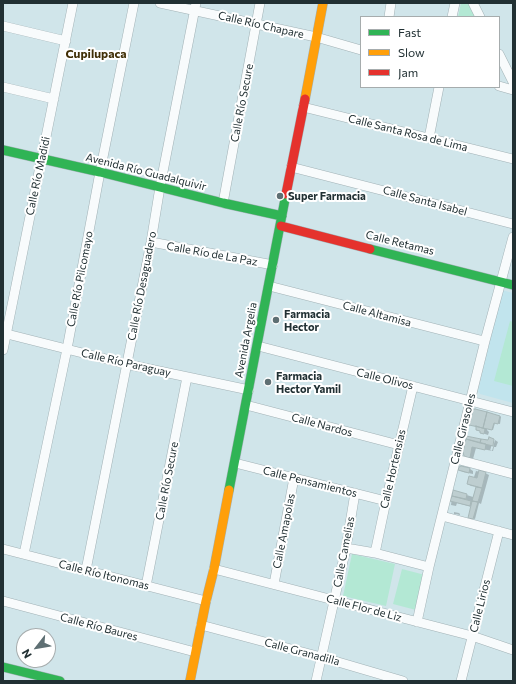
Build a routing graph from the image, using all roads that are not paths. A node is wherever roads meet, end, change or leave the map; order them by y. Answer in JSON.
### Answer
{"nodes":[{"id":1,"x":73,"y":3,"type":"edge"},
{"id":2,"x":134,"y":3,"type":"edge"},
{"id":3,"x":160,"y":3,"type":"edge"},
{"id":4,"x":260,"y":3,"type":"edge"},
{"id":5,"x":323,"y":3,"type":"edge"},
{"id":6,"x":392,"y":3,"type":"edge"},
{"id":7,"x":455,"y":3,"type":"edge"},
{"id":8,"x":472,"y":3,"type":"edge"},
{"id":9,"x":196,"y":7,"type":"edge"},
{"id":10,"x":389,"y":16,"type":"edge"},
{"id":11,"x":452,"y":16,"type":"edge"},
{"id":12,"x":479,"y":16,"type":"edge"},
{"id":13,"x":256,"y":24,"type":"junction"},
{"id":14,"x":3,"y":26,"type":"edge"},
{"id":15,"x":316,"y":37,"type":"junction"},
{"id":16,"x":66,"y":41,"type":"junction"},
{"id":17,"x":360,"y":50,"type":"edge"},
{"id":18,"x":500,"y":56,"type":"edge"},
{"id":19,"x":513,"y":82,"type":"edge"},
{"id":20,"x":500,"y":86,"type":"edge"},
{"id":21,"x":3,"y":87,"type":"edge"},
{"id":22,"x":439,"y":88,"type":"edge"},
{"id":23,"x":513,"y":90,"type":"edge"},
{"id":24,"x":54,"y":99,"type":"junction"},
{"id":25,"x":303,"y":106,"type":"junction"},
{"id":26,"x":429,"y":138,"type":"junction"},
{"id":27,"x":3,"y":150,"type":"edge"},
{"id":28,"x":42,"y":159,"type":"junction"},
{"id":29,"x":513,"y":159,"type":"edge"},
{"id":30,"x":291,"y":167,"type":"junction"},
{"id":31,"x":100,"y":172,"type":"junction"},
{"id":32,"x":160,"y":187,"type":"junction"},
{"id":33,"x":223,"y":203,"type":"junction"},
{"id":34,"x":282,"y":216,"type":"junction"},
{"id":35,"x":513,"y":224,"type":"edge"},
{"id":36,"x":281,"y":226,"type":"junction"},
{"id":37,"x":513,"y":237,"type":"edge"},
{"id":38,"x":151,"y":242,"type":"junction"},
{"id":39,"x":273,"y":265,"type":"junction"},
{"id":40,"x":500,"y":281,"type":"junction"},
{"id":41,"x":513,"y":285,"type":"edge"},
{"id":42,"x":269,"y":286,"type":"junction"},
{"id":43,"x":5,"y":333,"type":"edge"},
{"id":44,"x":484,"y":341,"type":"junction"},
{"id":45,"x":258,"y":346,"type":"junction"},
{"id":46,"x":67,"y":349,"type":"junction"},
{"id":47,"x":3,"y":350,"type":"edge"},
{"id":48,"x":126,"y":364,"type":"junction"},
{"id":49,"x":187,"y":377,"type":"junction"},
{"id":50,"x":413,"y":386,"type":"junction"},
{"id":51,"x":249,"y":390,"type":"junction"},
{"id":52,"x":470,"y":400,"type":"junction"},
{"id":53,"x":246,"y":405,"type":"junction"},
{"id":54,"x":513,"y":412,"type":"edge"},
{"id":55,"x":398,"y":445,"type":"junction"},
{"id":56,"x":456,"y":459,"type":"junction"},
{"id":57,"x":235,"y":463,"type":"junction"},
{"id":58,"x":513,"y":474,"type":"edge"},
{"id":59,"x":294,"y":478,"type":"junction"},
{"id":60,"x":355,"y":493,"type":"junction"},
{"id":61,"x":386,"y":501,"type":"junction"},
{"id":62,"x":442,"y":516,"type":"junction"},
{"id":63,"x":499,"y":531,"type":"junction"},
{"id":64,"x":513,"y":535,"type":"edge"},
{"id":65,"x":346,"y":548,"type":"junction"},
{"id":66,"x":3,"y":549,"type":"edge"},
{"id":67,"x":375,"y":553,"type":"junction"},
{"id":68,"x":24,"y":554,"type":"junction"},
{"id":69,"x":429,"y":567,"type":"junction"},
{"id":70,"x":214,"y":569,"type":"junction"},
{"id":71,"x":86,"y":570,"type":"junction"},
{"id":72,"x":274,"y":584,"type":"junction"},
{"id":73,"x":146,"y":586,"type":"junction"},
{"id":74,"x":335,"y":600,"type":"junction"},
{"id":75,"x":3,"y":601,"type":"edge"},
{"id":76,"x":206,"y":601,"type":"junction"},
{"id":77,"x":417,"y":622,"type":"junction"},
{"id":78,"x":202,"y":625,"type":"junction"},
{"id":79,"x":472,"y":636,"type":"junction"},
{"id":80,"x":513,"y":650,"type":"edge"},
{"id":81,"x":195,"y":652,"type":"junction"},
{"id":82,"x":322,"y":657,"type":"junction"},
{"id":83,"x":3,"y":667,"type":"edge"},
{"id":84,"x":22,"y":676,"type":"edge"},
{"id":85,"x":60,"y":681,"type":"edge"},
{"id":86,"x":190,"y":681,"type":"edge"},
{"id":87,"x":316,"y":681,"type":"edge"},
{"id":88,"x":403,"y":681,"type":"edge"},
{"id":89,"x":461,"y":681,"type":"edge"}],
"edges":[{"from":1,"to":16,"type":"street","name":"Calle Río Madidi"},
{"from":2,"to":31,"type":"street","name":"Calle Río Pilcomayo"},
{"from":3,"to":9,"type":"street","name":"Calle Río Chapare"},
{"from":4,"to":13,"type":"street","name":"Calle Río Secure"},
{"from":5,"to":15,"type":"street","name":"Avenida Argelia"},
{"from":6,"to":10,"type":"street"},
{"from":7,"to":11,"type":"street"},
{"from":8,"to":12,"type":"street"},
{"from":9,"to":13,"type":"street","name":"Calle Río Chapare"},
{"from":9,"to":32,"type":"street","name":"Calle Río Desaguadero"},
{"from":13,"to":15,"type":"street","name":"Calle Río Chapare"},
{"from":13,"to":33,"type":"street","name":"Calle Río Secure"},
{"from":14,"to":16,"type":"street"},
{"from":15,"to":17,"type":"street","name":"Calle Río Chapare"},
{"from":15,"to":25,"type":"street","name":"Avenida Argelia"},
{"from":16,"to":24,"type":"street","name":"Calle Río Madidi"},
{"from":18,"to":19,"type":"street"},
{"from":20,"to":23,"type":"street"},
{"from":21,"to":24,"type":"street"},
{"from":22,"to":26,"type":"street"},
{"from":24,"to":28,"type":"street","name":"Calle Río Madidi"},
{"from":25,"to":26,"type":"street","name":"Calle Santa Rosa de Lima"},
{"from":25,"to":30,"type":"street","name":"Avenida Argelia"},
{"from":26,"to":29,"type":"street","name":"Calle Santa Rosa de Lima"},
{"from":27,"to":28,"type":"street","name":"Avenida Río Guadalquivir"},
{"from":28,"to":31,"type":"street","name":"Avenida Río Guadalquivir"},
{"from":28,"to":43,"type":"street","name":"Calle Río Madidi"},
{"from":30,"to":34,"type":"street","name":"Avenida Argelia"},
{"from":30,"to":35,"type":"street","name":"Calle Santa Isabel"},
{"from":31,"to":32,"type":"street","name":"Avenida Río Guadalquivir"},
{"from":31,"to":46,"type":"street","name":"Calle Río Pilcomayo"},
{"from":32,"to":33,"type":"street","name":"Avenida Río Guadalquivir"},
{"from":32,"to":38,"type":"street","name":"Calle Río Desaguadero"},
{"from":33,"to":34,"type":"street","name":"Avenida Río Guadalquivir"},
{"from":34,"to":36,"type":"street","name":"Avenida Argelia"},
{"from":36,"to":39,"type":"street","name":"Avenida Argelia"},
{"from":36,"to":40,"type":"street","name":"Calle Retamas"},
{"from":37,"to":40,"type":"street","name":"Calle Girasoles"},
{"from":38,"to":39,"type":"street","name":"Calle Río de La Paz"},
{"from":38,"to":48,"type":"street","name":"Calle Río Desaguadero"},
{"from":39,"to":42,"type":"street","name":"Avenida Argelia"},
{"from":40,"to":41,"type":"street","name":"Calle Retamas"},
{"from":40,"to":44,"type":"street","name":"Calle Girasoles"},
{"from":42,"to":44,"type":"street","name":"Calle Altamisa"},
{"from":42,"to":45,"type":"street","name":"Avenida Argelia"},
{"from":43,"to":46,"type":"street","name":"Calle Río Paraguay"},
{"from":43,"to":47,"type":"street","name":"Calle Río Madidi"},
{"from":44,"to":52,"type":"street","name":"Calle Girasoles"},
{"from":45,"to":50,"type":"street","name":"Calle Olivos"},
{"from":45,"to":51,"type":"street","name":"Avenida Argelia"},
{"from":46,"to":48,"type":"street","name":"Calle Río Paraguay"},
{"from":46,"to":68,"type":"street","name":"Calle Río Pilcomayo"},
{"from":48,"to":49,"type":"street","name":"Calle Río Paraguay"},
{"from":48,"to":71,"type":"street","name":"Calle Río Desaguadero"},
{"from":49,"to":51,"type":"street","name":"Calle Río Paraguay"},
{"from":49,"to":73,"type":"street","name":"Calle Río Secure"},
{"from":50,"to":52,"type":"street","name":"Calle Olivos"},
{"from":50,"to":55,"type":"street","name":"Calle Hortensias"},
{"from":51,"to":53,"type":"street","name":"Avenida Argelia"},
{"from":52,"to":54,"type":"street","name":"Calle Olivos"},
{"from":52,"to":56,"type":"street","name":"Calle Girasoles"},
{"from":53,"to":55,"type":"street","name":"Calle Nardos"},
{"from":53,"to":57,"type":"street","name":"Avenida Argelia"},
{"from":55,"to":61,"type":"street","name":"Calle Hortensias"},
{"from":56,"to":58,"type":"street"},
{"from":56,"to":62,"type":"street","name":"Calle Girasoles"},
{"from":57,"to":59,"type":"street","name":"Calle Pensamientos"},
{"from":57,"to":70,"type":"street","name":"Avenida Argelia"},
{"from":59,"to":60,"type":"street","name":"Calle Pensamientos"},
{"from":59,"to":72,"type":"street","name":"Calle Amapolas"},
{"from":60,"to":61,"type":"street","name":"Calle Pensamientos"},
{"from":60,"to":65,"type":"street","name":"Calle Camelias"},
{"from":61,"to":67,"type":"street","name":"Calle Hortensias"},
{"from":62,"to":63,"type":"street"},
{"from":62,"to":69,"type":"street","name":"Calle Girasoles"},
{"from":63,"to":64,"type":"street"},
{"from":63,"to":79,"type":"street","name":"Calle Lirios"},
{"from":65,"to":67,"type":"street"},
{"from":65,"to":74,"type":"street","name":"Calle Camelias"},
{"from":66,"to":68,"type":"street","name":"Calle Río Itonomas"},
{"from":67,"to":69,"type":"street"},
{"from":68,"to":71,"type":"street","name":"Calle Río Itonomas"},
{"from":69,"to":77,"type":"street","name":"Calle Girasoles"},
{"from":70,"to":72,"type":"street","name":"Calle Flor de Liz"},
{"from":70,"to":76,"type":"street","name":"Avenida Argelia"},
{"from":71,"to":73,"type":"street","name":"Calle Río Itonomas"},
{"from":72,"to":74,"type":"street","name":"Calle Flor de Liz"},
{"from":73,"to":76,"type":"street","name":"Calle Río Itonomas"},
{"from":74,"to":77,"type":"street","name":"Calle Flor de Liz"},
{"from":74,"to":82,"type":"street","name":"Calle Camelias"},
{"from":75,"to":81,"type":"street","name":"Calle Río Baures"},
{"from":76,"to":78,"type":"street","name":"Avenida Argelia"},
{"from":77,"to":79,"type":"street","name":"Calle Flor de Liz"},
{"from":78,"to":81,"type":"street","name":"Avenida Argelia"},
{"from":78,"to":82,"type":"street","name":"Calle Granadilla"},
{"from":79,"to":80,"type":"street","name":"Calle Flor de Liz"},
{"from":79,"to":89,"type":"street","name":"Calle Lirios"},
{"from":81,"to":86,"type":"street","name":"Avenida Argelia"},
{"from":82,"to":87,"type":"street","name":"Calle Camelias"},
{"from":82,"to":88,"type":"street","name":"Calle Granadilla"},
{"from":83,"to":84,"type":"street"},
{"from":84,"to":85,"type":"street"}]}
